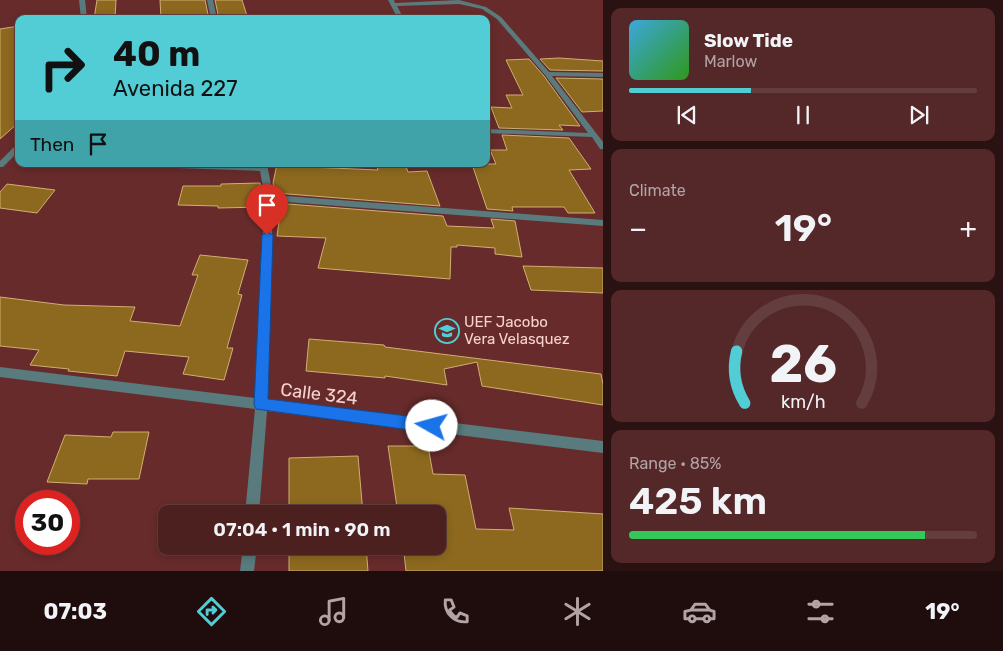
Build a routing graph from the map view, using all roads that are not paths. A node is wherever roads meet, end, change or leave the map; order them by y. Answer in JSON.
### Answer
{"nodes":[{"id":1,"x":82,"y":0,"type":"edge"},
{"id":2,"x":210,"y":0,"type":"edge"},
{"id":3,"x":393,"y":2,"type":"edge"},
{"id":4,"x":84,"y":15,"type":"edge"},
{"id":5,"x":213,"y":15,"type":"edge"},
{"id":6,"x":398,"y":15,"type":"edge"},
{"id":7,"x":547,"y":74,"type":"junction"},
{"id":8,"x":603,"y":75,"type":"edge"},
{"id":9,"x":490,"y":131,"type":"edge"},
{"id":10,"x":594,"y":135,"type":"junction"},
{"id":11,"x":603,"y":147,"type":"edge"},
{"id":12,"x":15,"y":151,"type":"edge"},
{"id":13,"x":3,"y":163,"type":"edge"},
{"id":14,"x":264,"y":167,"type":"edge"},
{"id":15,"x":269,"y":198,"type":"junction"},
{"id":16,"x":603,"y":223,"type":"edge"},
{"id":17,"x":0,"y":372,"type":"edge"},
{"id":18,"x":261,"y":405,"type":"junction"},
{"id":19,"x":603,"y":447,"type":"edge"},
{"id":20,"x":253,"y":505,"type":"edge"},
{"id":21,"x":249,"y":555,"type":"edge"},
{"id":22,"x":248,"y":571,"type":"edge"}],
"edges":[{"from":1,"to":4,"type":"street"},
{"from":2,"to":5,"type":"street"},
{"from":3,"to":6,"type":"street"},
{"from":3,"to":7,"type":"street"},
{"from":7,"to":8,"type":"street"},
{"from":7,"to":10,"type":"street"},
{"from":9,"to":10,"type":"street"},
{"from":10,"to":11,"type":"street"},
{"from":12,"to":13,"type":"street"},
{"from":14,"to":15,"type":"street"},
{"from":15,"to":16,"type":"street"},
{"from":15,"to":18,"type":"street"},
{"from":17,"to":18,"type":"street","name":"Calle 324"},
{"from":18,"to":19,"type":"street","name":"Calle 324"},
{"from":18,"to":20,"type":"street"},
{"from":21,"to":22,"type":"street"}]}
